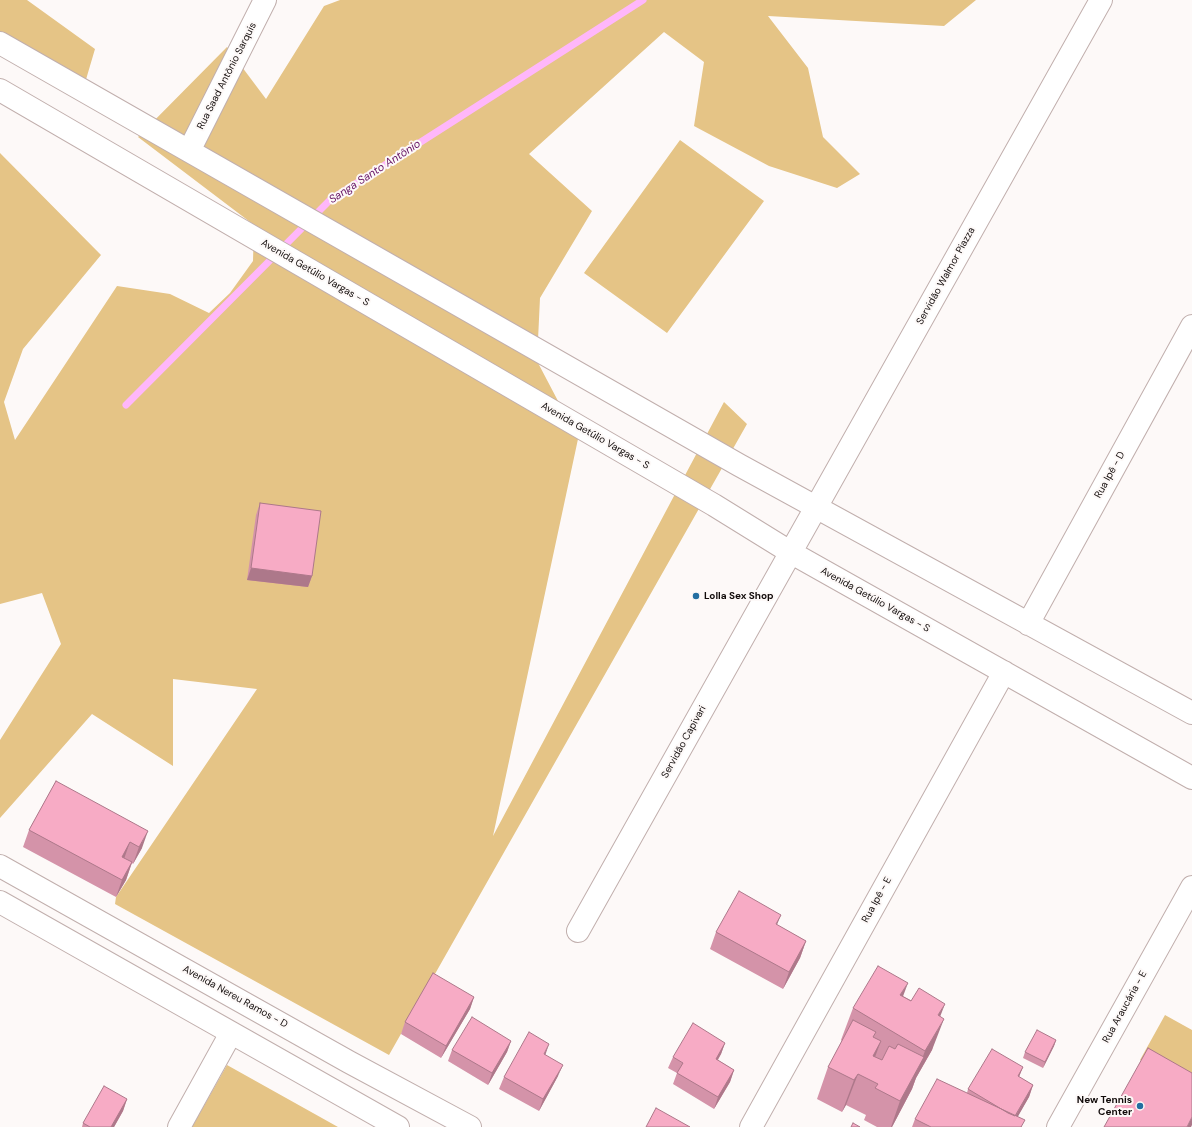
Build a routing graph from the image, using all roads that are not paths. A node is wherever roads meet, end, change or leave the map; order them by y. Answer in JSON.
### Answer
{"nodes":[{"id":1,"x":265,"y":0,"type":"edge"},
{"id":2,"x":1100,"y":0,"type":"edge"},
{"id":3,"x":0,"y":44,"type":"edge"},
{"id":4,"x":0,"y":90,"type":"edge"},
{"id":5,"x":189,"y":151,"type":"junction"},
{"id":6,"x":1192,"y":326,"type":"edge"},
{"id":7,"x":816,"y":507,"type":"junction"},
{"id":8,"x":790,"y":552,"type":"junction"},
{"id":9,"x":1028,"y":624,"type":"junction"},
{"id":10,"x":1004,"y":672,"type":"junction"},
{"id":11,"x":1192,"y":714,"type":"edge"},
{"id":12,"x":1192,"y":778,"type":"edge"},
{"id":13,"x":0,"y":866,"type":"edge"},
{"id":14,"x":1192,"y":887,"type":"edge"},
{"id":15,"x":60,"y":899,"type":"junction"},
{"id":16,"x":0,"y":902,"type":"edge"},
{"id":17,"x":43,"y":927,"type":"junction"},
{"id":18,"x":578,"y":931,"type":"dead end"},
{"id":19,"x":232,"y":1033,"type":"junction"},
{"id":20,"x":348,"y":1062,"type":"junction"},
{"id":21,"x":334,"y":1090,"type":"junction"},
{"id":22,"x":180,"y":1127,"type":"edge"},
{"id":23,"x":398,"y":1127,"type":"edge"},
{"id":24,"x":470,"y":1127,"type":"edge"},
{"id":25,"x":751,"y":1127,"type":"edge"},
{"id":26,"x":1058,"y":1127,"type":"edge"}],
"edges":[{"from":1,"to":5,"type":"street","name":"Rua Saad Antônio Sarquis"},
{"from":2,"to":7,"type":"street","name":"Servidão Walmor Piazza"},
{"from":3,"to":5,"type":"street"},
{"from":4,"to":8,"type":"street","name":"Avenida Getúlio Vargas - S"},
{"from":5,"to":7,"type":"street"},
{"from":6,"to":9,"type":"street","name":"Rua Ipê - D"},
{"from":7,"to":8,"type":"street","name":"Servidão Walmor Piazza"},
{"from":7,"to":9,"type":"street"},
{"from":8,"to":10,"type":"street","name":"Avenida Getúlio Vargas - S"},
{"from":8,"to":18,"type":"street","name":"Servidão Capivari"},
{"from":9,"to":11,"type":"street"},
{"from":10,"to":12,"type":"street","name":"Avenida Getúlio Vargas - S"},
{"from":10,"to":25,"type":"street","name":"Rua Ipê - E"},
{"from":13,"to":15,"type":"street","name":"Avenida Nereu Ramos - D"},
{"from":14,"to":26,"type":"street","name":"Rua Araucária - E"},
{"from":15,"to":17,"type":"street"},
{"from":15,"to":20,"type":"street","name":"Avenida Nereu Ramos - D"},
{"from":16,"to":17,"type":"street"},
{"from":17,"to":19,"type":"street"},
{"from":19,"to":21,"type":"street"},
{"from":19,"to":22,"type":"street"},
{"from":20,"to":21,"type":"street"},
{"from":20,"to":24,"type":"street","name":"Avenida Nereu Ramos - D"},
{"from":21,"to":23,"type":"street"}]}
